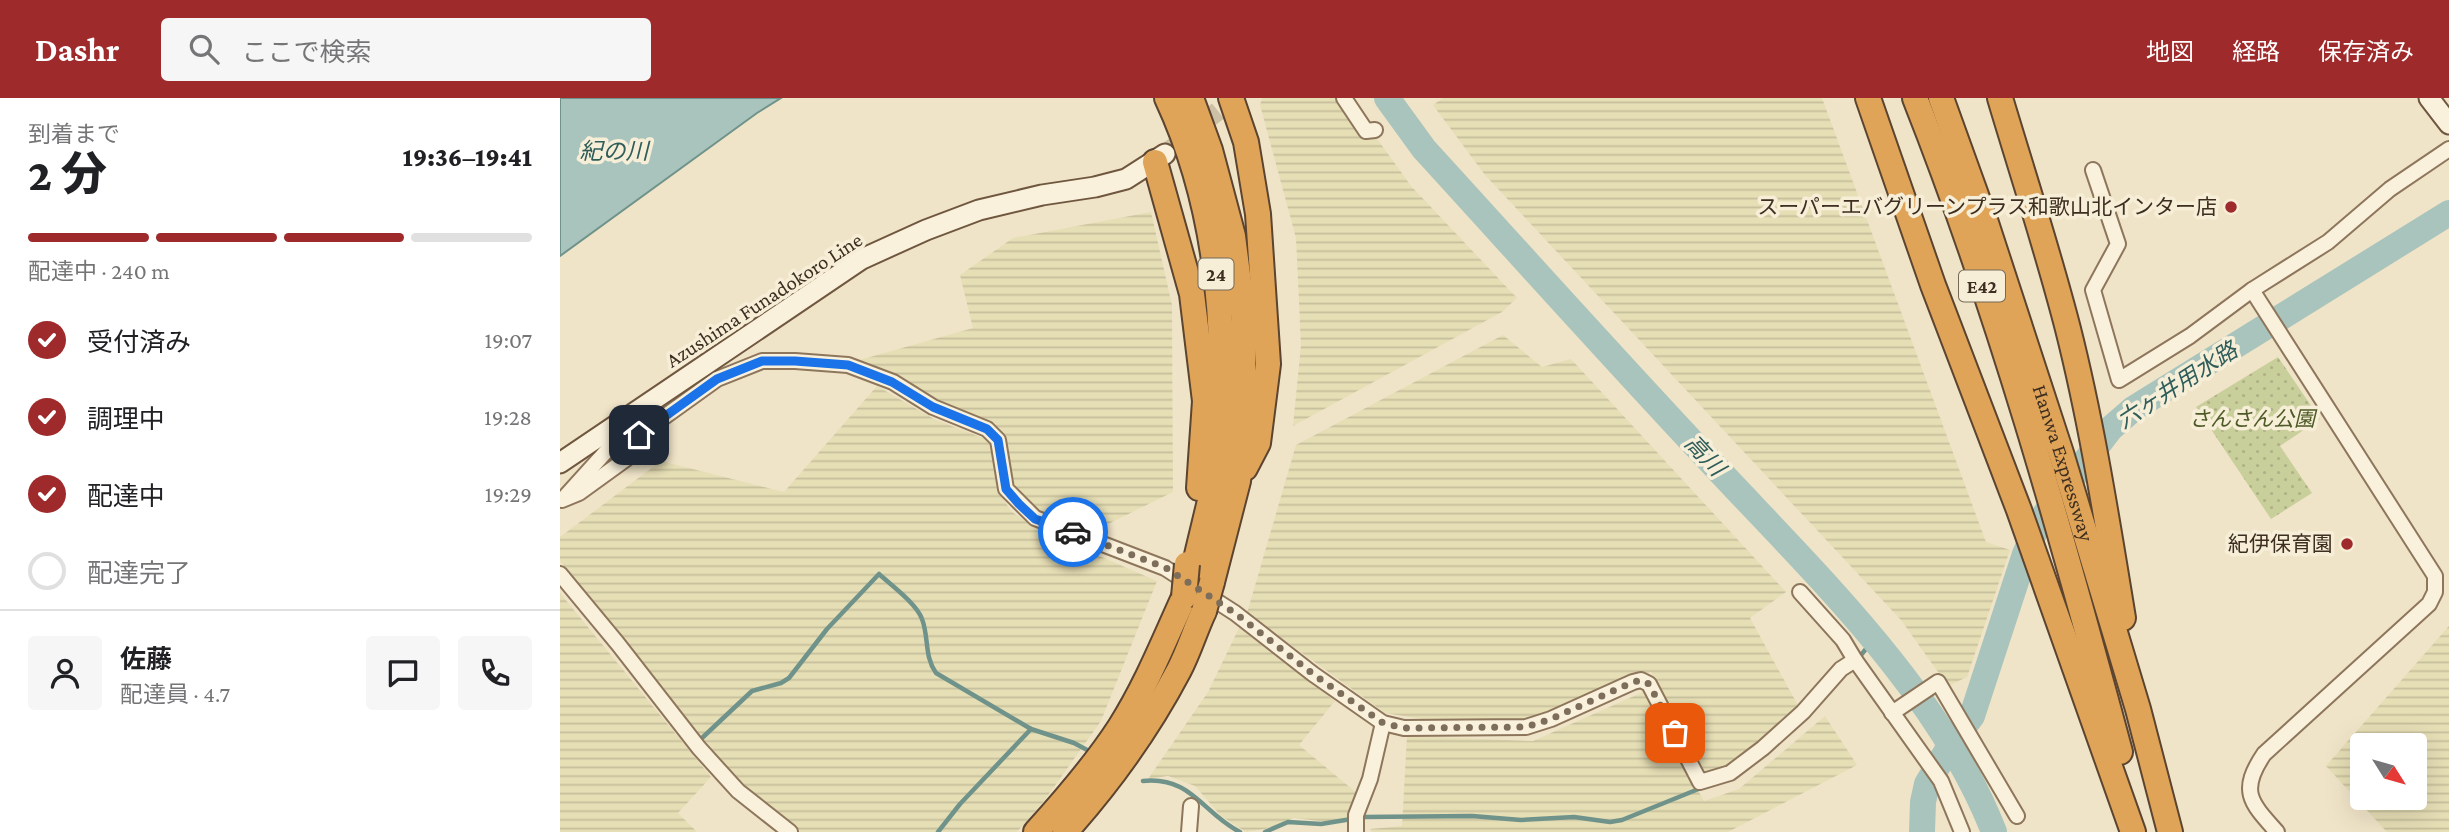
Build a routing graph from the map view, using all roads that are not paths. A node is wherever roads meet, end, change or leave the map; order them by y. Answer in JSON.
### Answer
{"nodes":[{"id":1,"x":1167,"y":98,"type":"edge"},
{"id":2,"x":1191,"y":98,"type":"edge"},
{"id":3,"x":1344,"y":98,"type":"edge"},
{"id":4,"x":1868,"y":98,"type":"edge"},
{"id":5,"x":1915,"y":98,"type":"edge"},
{"id":6,"x":1941,"y":98,"type":"edge"},
{"id":7,"x":2000,"y":98,"type":"edge"},
{"id":8,"x":2429,"y":98,"type":"edge"},
{"id":9,"x":1226,"y":102,"type":"edge"},
{"id":10,"x":2449,"y":124,"type":"edge"},
{"id":11,"x":1375,"y":130,"type":"dead end"},
{"id":12,"x":2449,"y":149,"type":"edge"},
{"id":13,"x":1160,"y":158,"type":"joint"},
{"id":14,"x":2093,"y":170,"type":"dead end"},
{"id":15,"x":2252,"y":290,"type":"junction"},
{"id":16,"x":610,"y":431,"type":"junction"},
{"id":17,"x":1230,"y":453,"type":"junction"},
{"id":18,"x":560,"y":463,"type":"edge"},
{"id":19,"x":561,"y":501,"type":"edge"},
{"id":20,"x":1198,"y":571,"type":"junction"},
{"id":21,"x":560,"y":574,"type":"edge"},
{"id":22,"x":1800,"y":592,"type":"dead end"},
{"id":23,"x":1194,"y":604,"type":"junction"},
{"id":24,"x":1855,"y":660,"type":"junction"},
{"id":25,"x":2138,"y":709,"type":"junction"},
{"id":26,"x":1896,"y":710,"type":"junction"},
{"id":27,"x":1383,"y":723,"type":"junction"},
{"id":28,"x":1191,"y":806,"type":"dead end"},
{"id":29,"x":2017,"y":816,"type":"dead end"},
{"id":30,"x":1356,"y":822,"type":"edge"},
{"id":31,"x":790,"y":832,"type":"edge"},
{"id":32,"x":1036,"y":832,"type":"edge"},
{"id":33,"x":1065,"y":832,"type":"edge"},
{"id":34,"x":1189,"y":832,"type":"edge"},
{"id":35,"x":1962,"y":832,"type":"edge"},
{"id":36,"x":2133,"y":832,"type":"edge"},
{"id":37,"x":2142,"y":832,"type":"edge"},
{"id":38,"x":2171,"y":832,"type":"edge"},
{"id":39,"x":2277,"y":832,"type":"edge"}],
"edges":[{"from":1,"to":17,"type":"highway","number":"24"},
{"from":2,"to":17,"type":"highway","number":"24"},
{"from":3,"to":11,"type":"street"},
{"from":4,"to":36,"type":"highway"},
{"from":5,"to":37,"type":"highway","name":"Hanwa Expressway","number":"E42"},
{"from":6,"to":25,"type":"highway","name":"Hanwa Expressway","number":"E42"},
{"from":7,"to":25,"type":"highway"},
{"from":8,"to":10,"type":"main road"},
{"from":9,"to":17,"type":"highway","number":"24"},
{"from":12,"to":15,"type":"street"},
{"from":13,"to":16,"type":"main road","name":"Azushima Funadokoro Line"},
{"from":13,"to":17,"type":"highway","number":"24"},
{"from":14,"to":15,"type":"street"},
{"from":15,"to":39,"type":"street"},
{"from":16,"to":18,"type":"main road","name":"Azushima Funadokoro Line"},
{"from":16,"to":19,"type":"street"},
{"from":17,"to":20,"type":"highway","number":"24"},
{"from":17,"to":20,"type":"highway","number":"24"},
{"from":19,"to":27,"type":"street"},
{"from":20,"to":23,"type":"highway","number":"24","bridge":true},
{"from":21,"to":31,"type":"street"},
{"from":22,"to":24,"type":"street"},
{"from":23,"to":32,"type":"highway","number":"24"},
{"from":23,"to":33,"type":"highway","number":"24"},
{"from":24,"to":26,"type":"street"},
{"from":24,"to":27,"type":"street"},
{"from":25,"to":38,"type":"highway","name":"Hanwa Expressway","number":"E42"},
{"from":26,"to":29,"type":"street"},
{"from":26,"to":35,"type":"street"},
{"from":27,"to":30,"type":"street"},
{"from":28,"to":34,"type":"street"}]}
